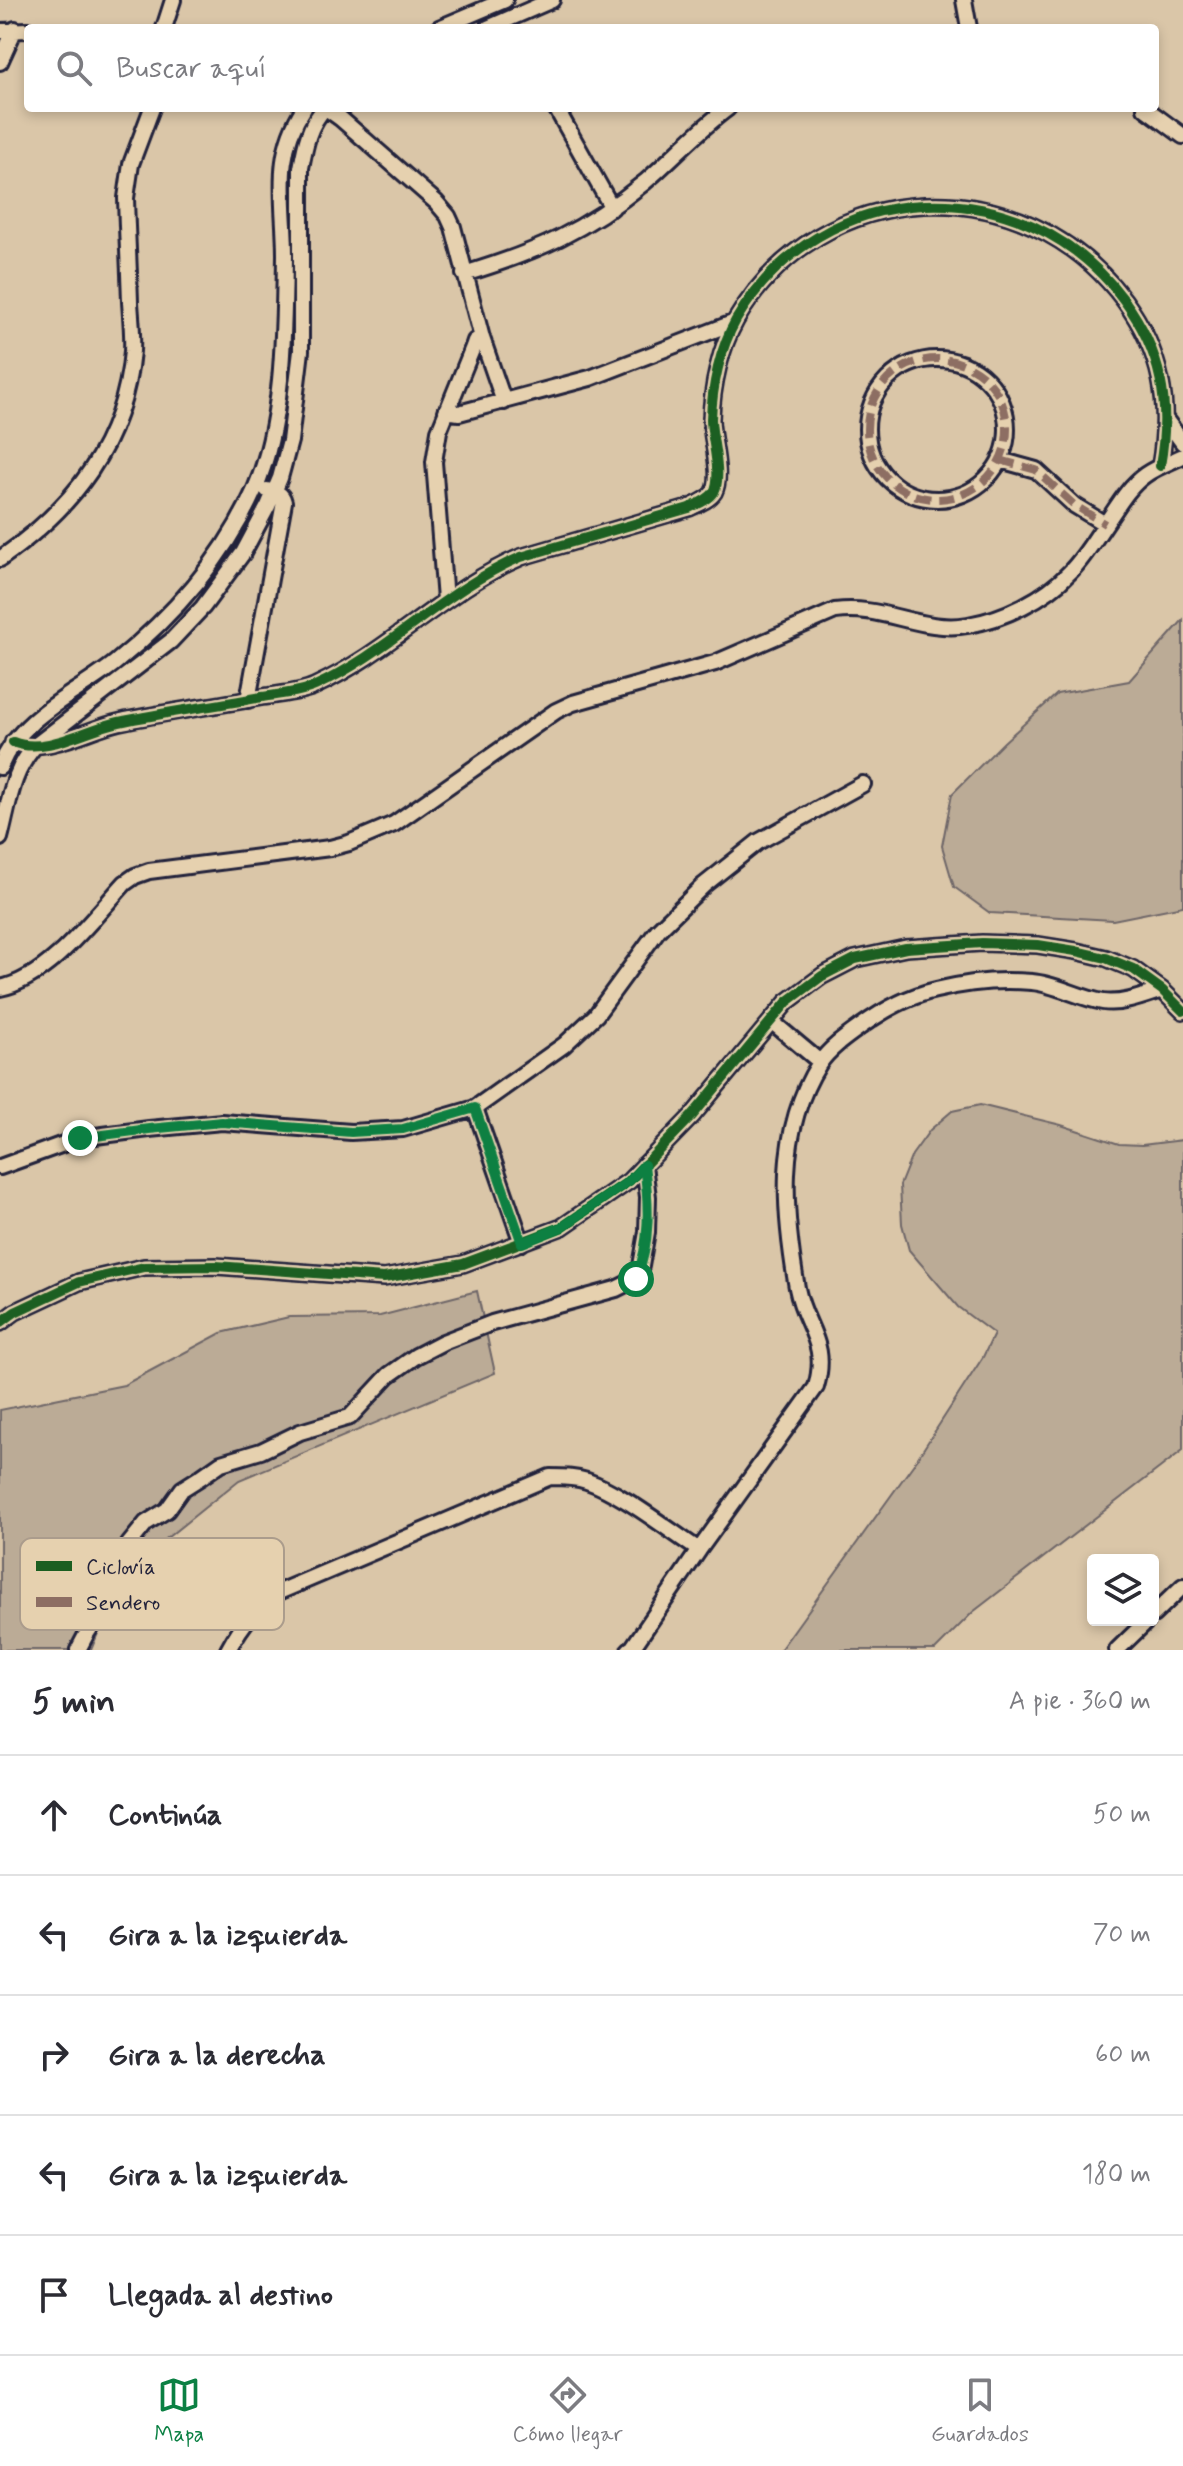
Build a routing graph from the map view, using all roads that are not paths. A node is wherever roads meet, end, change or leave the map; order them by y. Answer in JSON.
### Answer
{"nodes":[{"id":1,"x":173,"y":0,"type":"edge"},
{"id":2,"x":505,"y":0,"type":"edge"},
{"id":3,"x":552,"y":0,"type":"edge"},
{"id":4,"x":964,"y":0,"type":"edge"},
{"id":5,"x":474,"y":13,"type":"junction"},
{"id":6,"x":165,"y":24,"type":"edge"},
{"id":7,"x":448,"y":24,"type":"edge"},
{"id":8,"x":479,"y":24,"type":"edge"},
{"id":9,"x":497,"y":24,"type":"edge"},
{"id":10,"x":968,"y":24,"type":"edge"},
{"id":11,"x":14,"y":30,"type":"edge"},
{"id":12,"x":0,"y":62,"type":"edge"},
{"id":13,"x":150,"y":112,"type":"edge"},
{"id":14,"x":302,"y":112,"type":"edge"},
{"id":15,"x":322,"y":112,"type":"edge"},
{"id":16,"x":331,"y":112,"type":"edge"},
{"id":17,"x":558,"y":112,"type":"edge"},
{"id":18,"x":723,"y":112,"type":"edge"},
{"id":19,"x":1150,"y":112,"type":"edge"},
{"id":20,"x":1183,"y":136,"type":"edge"},
{"id":21,"x":612,"y":208,"type":"junction"},
{"id":22,"x":464,"y":274,"type":"junction"},
{"id":23,"x":735,"y":322,"type":"junction"},
{"id":24,"x":482,"y":338,"type":"junction"},
{"id":25,"x":504,"y":402,"type":"junction"},
{"id":26,"x":446,"y":411,"type":"junction"},
{"id":27,"x":1166,"y":420,"type":"junction"},
{"id":28,"x":1183,"y":443,"type":"edge"},
{"id":29,"x":1183,"y":456,"type":"edge"},
{"id":30,"x":1000,"y":460,"type":"junction"},
{"id":31,"x":1160,"y":466,"type":"junction"},
{"id":32,"x":256,"y":486,"type":"junction"},
{"id":33,"x":275,"y":491,"type":"junction"},
{"id":34,"x":1105,"y":524,"type":"junction"},
{"id":35,"x":0,"y":559,"type":"edge"},
{"id":36,"x":445,"y":600,"type":"junction"},
{"id":37,"x":248,"y":700,"type":"junction"},
{"id":38,"x":13,"y":742,"type":"junction"},
{"id":39,"x":36,"y":745,"type":"junction"},
{"id":40,"x":0,"y":767,"type":"edge"},
{"id":41,"x":863,"y":784,"type":"dead end"},
{"id":42,"x":0,"y":838,"type":"edge"},
{"id":43,"x":0,"y":988,"type":"edge"},
{"id":44,"x":1162,"y":990,"type":"junction"},
{"id":45,"x":1183,"y":1011,"type":"edge"},
{"id":46,"x":771,"y":1021,"type":"junction"},
{"id":47,"x":820,"y":1062,"type":"junction"},
{"id":48,"x":475,"y":1108,"type":"junction"},
{"id":49,"x":644,"y":1165,"type":"junction"},
{"id":50,"x":0,"y":1167,"type":"edge"},
{"id":51,"x":522,"y":1243,"type":"junction"},
{"id":52,"x":0,"y":1323,"type":"edge"},
{"id":53,"x":134,"y":1538,"type":"edge"},
{"id":54,"x":699,"y":1550,"type":"junction"},
{"id":55,"x":1183,"y":1586,"type":"edge"},
{"id":56,"x":284,"y":1590,"type":"edge"},
{"id":57,"x":1159,"y":1609,"type":"edge"},
{"id":58,"x":1142,"y":1626,"type":"edge"},
{"id":59,"x":89,"y":1630,"type":"edge"},
{"id":60,"x":239,"y":1630,"type":"edge"},
{"id":61,"x":78,"y":1650,"type":"edge"},
{"id":62,"x":228,"y":1650,"type":"edge"},
{"id":63,"x":629,"y":1650,"type":"edge"},
{"id":64,"x":1117,"y":1650,"type":"edge"}],
"edges":[{"from":1,"to":6,"type":"street"},
{"from":2,"to":5,"type":"street"},
{"from":3,"to":9,"type":"street"},
{"from":4,"to":10,"type":"street"},
{"from":5,"to":7,"type":"street"},
{"from":5,"to":8,"type":"street"},
{"from":11,"to":12,"type":"street"},
{"from":13,"to":35,"type":"street"},
{"from":14,"to":32,"type":"street"},
{"from":15,"to":33,"type":"street"},
{"from":16,"to":22,"type":"street"},
{"from":17,"to":21,"type":"street"},
{"from":18,"to":21,"type":"street"},
{"from":19,"to":20,"type":"street"},
{"from":21,"to":22,"type":"street"},
{"from":22,"to":24,"type":"street"},
{"from":23,"to":25,"type":"street"},
{"from":23,"to":27,"type":"street"},
{"from":23,"to":36,"type":"street"},
{"from":24,"to":25,"type":"street"},
{"from":24,"to":26,"type":"street"},
{"from":25,"to":26,"type":"street"},
{"from":26,"to":36,"type":"street"},
{"from":27,"to":28,"type":"street"},
{"from":27,"to":31,"type":"street"},
{"from":29,"to":31,"type":"street"},
{"from":30,"to":30,"type":"street"},
{"from":30,"to":34,"type":"street"},
{"from":31,"to":34,"type":"street"},
{"from":32,"to":33,"type":"street"},
{"from":32,"to":38,"type":"street"},
{"from":33,"to":37,"type":"street"},
{"from":33,"to":39,"type":"street"},
{"from":34,"to":43,"type":"street"},
{"from":36,"to":37,"type":"street"},
{"from":37,"to":39,"type":"street"},
{"from":38,"to":39,"type":"street"},
{"from":38,"to":40,"type":"street"},
{"from":39,"to":42,"type":"street"},
{"from":41,"to":48,"type":"street"},
{"from":44,"to":45,"type":"street"},
{"from":44,"to":46,"type":"street"},
{"from":44,"to":47,"type":"street"},
{"from":46,"to":47,"type":"street"},
{"from":46,"to":49,"type":"street"},
{"from":47,"to":54,"type":"street"},
{"from":48,"to":50,"type":"street"},
{"from":48,"to":51,"type":"street"},
{"from":49,"to":51,"type":"street"},
{"from":49,"to":53,"type":"street"},
{"from":51,"to":52,"type":"street"},
{"from":54,"to":56,"type":"street"},
{"from":54,"to":63,"type":"street"},
{"from":55,"to":57,"type":"street"},
{"from":58,"to":64,"type":"street"},
{"from":59,"to":61,"type":"street"},
{"from":60,"to":62,"type":"street"}]}
